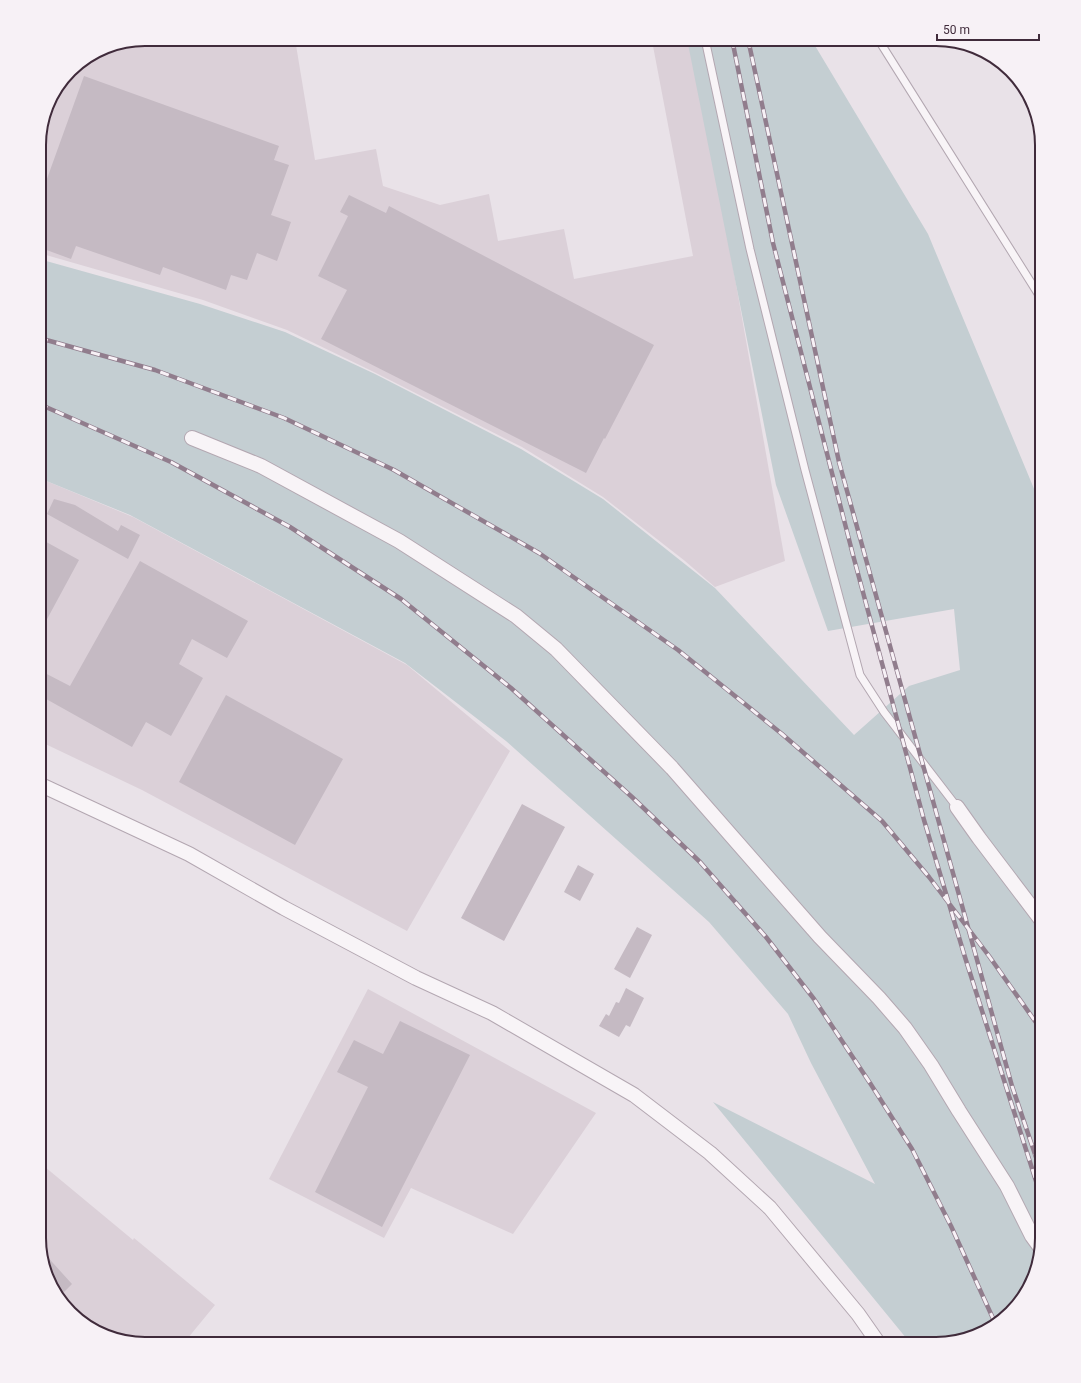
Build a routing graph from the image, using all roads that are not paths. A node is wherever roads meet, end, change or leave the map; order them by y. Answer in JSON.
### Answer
{"nodes":[{"id":1,"x":707,"y":46,"type":"edge"},
{"id":2,"x":882,"y":46,"type":"edge"},
{"id":3,"x":1035,"y":289,"type":"edge"},
{"id":4,"x":192,"y":438,"type":"dead end"},
{"id":5,"x":46,"y":787,"type":"edge"},
{"id":6,"x":957,"y":807,"type":"joint"},
{"id":7,"x":1035,"y":912,"type":"edge"},
{"id":8,"x":1035,"y":1240,"type":"edge"},
{"id":9,"x":874,"y":1337,"type":"edge"}],
"edges":[{"from":1,"to":6,"type":"lane"},
{"from":2,"to":3,"type":"lane"},
{"from":4,"to":8,"type":"street"},
{"from":5,"to":9,"type":"street"},
{"from":6,"to":7,"type":"street"}]}
